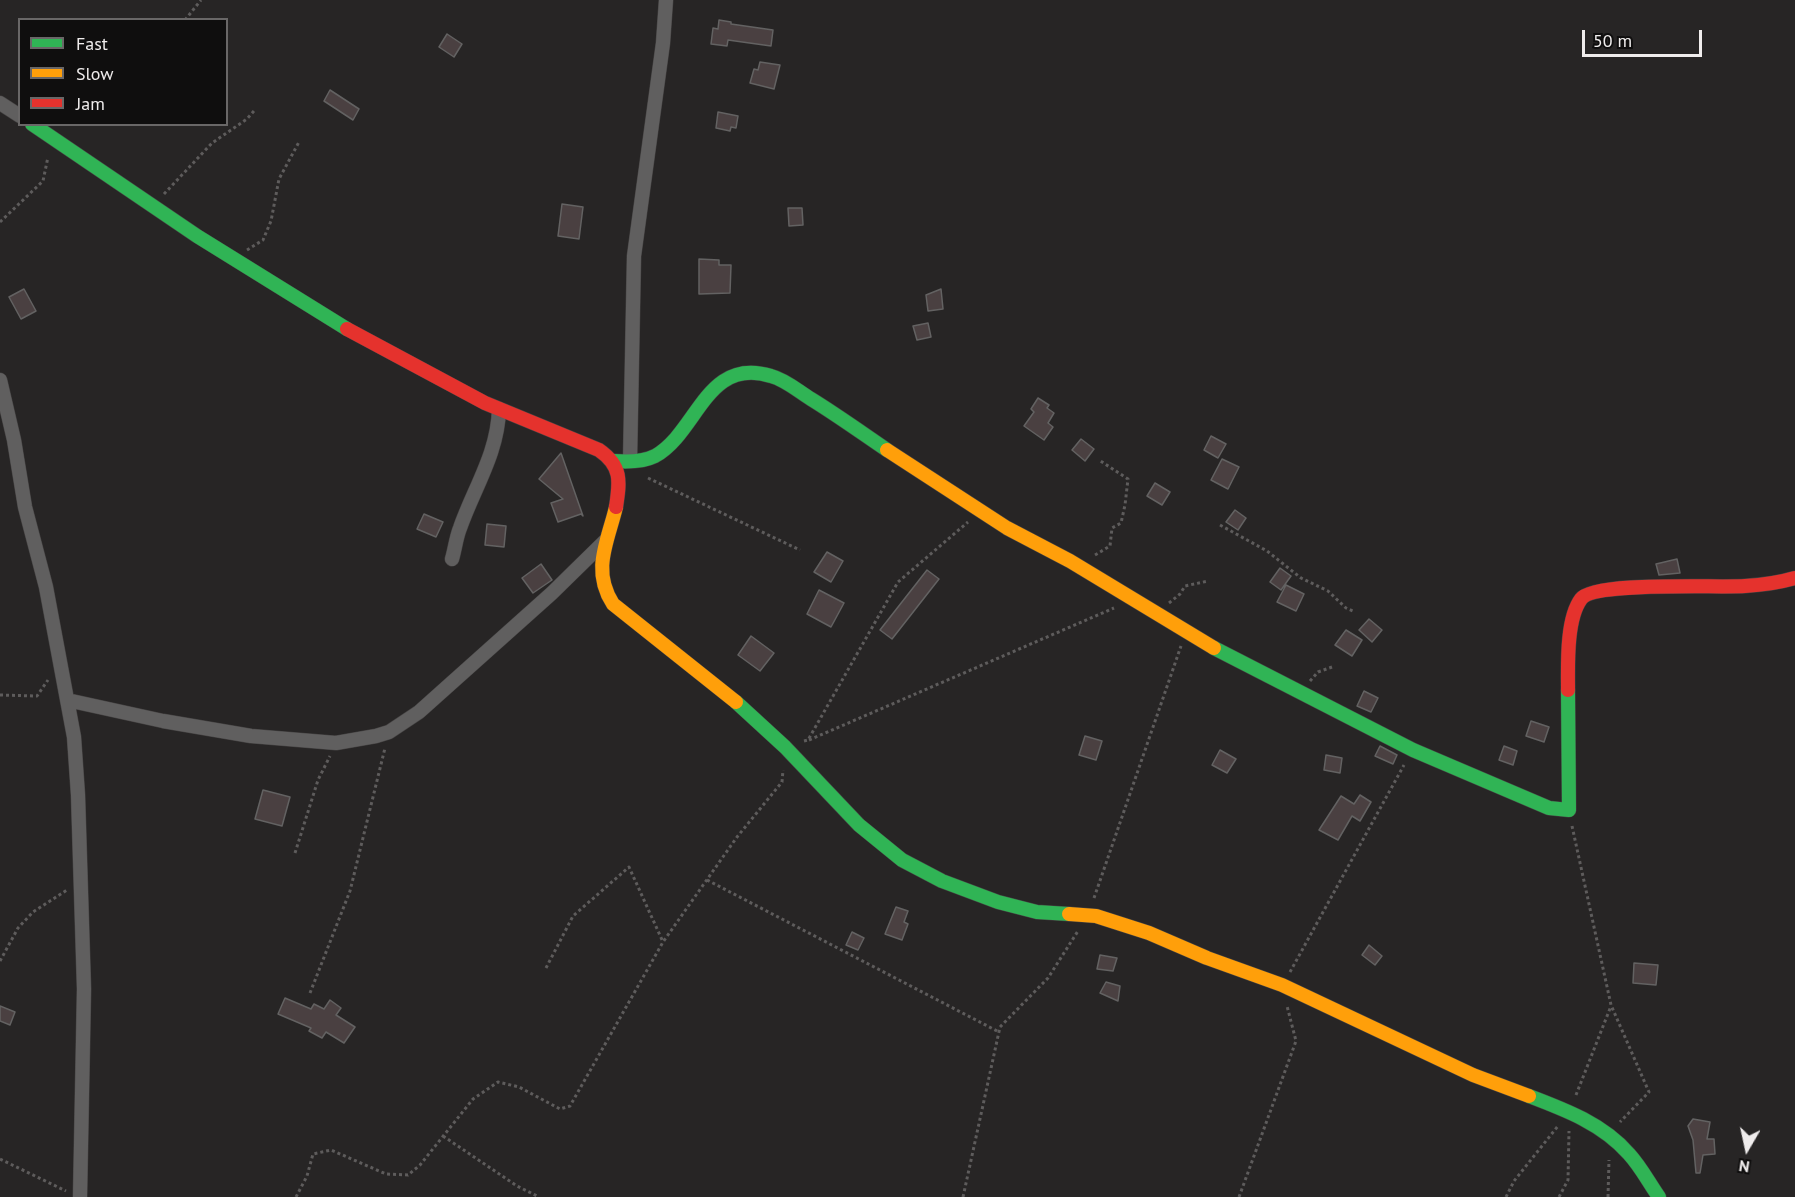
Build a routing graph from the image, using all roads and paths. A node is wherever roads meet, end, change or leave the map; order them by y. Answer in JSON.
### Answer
{"nodes":[{"id":1,"x":201,"y":0,"type":"edge"},
{"id":2,"x":666,"y":0,"type":"edge"},
{"id":3,"x":187,"y":18,"type":"edge"},
{"id":4,"x":0,"y":103,"type":"edge"},
{"id":5,"x":254,"y":111,"type":"dead end"},
{"id":6,"x":18,"y":115,"type":"edge"},
{"id":7,"x":35,"y":126,"type":"edge"},
{"id":8,"x":53,"y":139,"type":"junction"},
{"id":9,"x":298,"y":142,"type":"dead end"},
{"id":10,"x":153,"y":207,"type":"junction"},
{"id":11,"x":0,"y":222,"type":"edge"},
{"id":12,"x":233,"y":259,"type":"junction"},
{"id":13,"x":0,"y":380,"type":"edge"},
{"id":14,"x":500,"y":409,"type":"junction"},
{"id":15,"x":1099,"y":460,"type":"dead end"},
{"id":16,"x":614,"y":461,"type":"junction"},
{"id":17,"x":630,"y":461,"type":"junction"},
{"id":18,"x":645,"y":476,"type":"dead end"},
{"id":19,"x":981,"y":512,"type":"junction"},
{"id":20,"x":1220,"y":525,"type":"dead end"},
{"id":21,"x":607,"y":540,"type":"junction"},
{"id":22,"x":800,"y":550,"type":"dead end"},
{"id":23,"x":452,"y":559,"type":"dead end"},
{"id":24,"x":1078,"y":565,"type":"junction"},
{"id":25,"x":1795,"y":578,"type":"edge"},
{"id":26,"x":1208,"y":581,"type":"dead end"},
{"id":27,"x":1132,"y":600,"type":"junction"},
{"id":28,"x":1355,"y":612,"type":"dead end"},
{"id":29,"x":1156,"y":614,"type":"junction"},
{"id":30,"x":1186,"y":631,"type":"junction"},
{"id":31,"x":61,"y":662,"type":"junction"},
{"id":32,"x":1332,"y":667,"type":"dead end"},
{"id":33,"x":1298,"y":693,"type":"junction"},
{"id":34,"x":0,"y":695,"type":"edge"},
{"id":35,"x":67,"y":700,"type":"junction"},
{"id":36,"x":389,"y":732,"type":"junction"},
{"id":37,"x":808,"y":740,"type":"junction"},
{"id":38,"x":336,"y":743,"type":"junction"},
{"id":39,"x":785,"y":747,"type":"junction"},
{"id":40,"x":1413,"y":750,"type":"junction"},
{"id":41,"x":1569,"y":810,"type":"junction"},
{"id":42,"x":295,"y":853,"type":"dead end"},
{"id":43,"x":81,"y":880,"type":"junction"},
{"id":44,"x":707,"y":880,"type":"junction"},
{"id":45,"x":1089,"y":915,"type":"junction"},
{"id":46,"x":663,"y":942,"type":"junction"},
{"id":47,"x":0,"y":961,"type":"edge"},
{"id":48,"x":546,"y":968,"type":"dead end"},
{"id":49,"x":1282,"y":985,"type":"junction"},
{"id":50,"x":309,"y":993,"type":"dead end"},
{"id":51,"x":1611,"y":1005,"type":"junction"},
{"id":52,"x":999,"y":1032,"type":"junction"},
{"id":53,"x":1569,"y":1111,"type":"junction"},
{"id":54,"x":1604,"y":1131,"type":"junction"},
{"id":55,"x":443,"y":1136,"type":"junction"},
{"id":56,"x":1609,"y":1158,"type":"dead end"},
{"id":57,"x":0,"y":1159,"type":"edge"},
{"id":58,"x":80,"y":1194,"type":"edge"},
{"id":59,"x":296,"y":1197,"type":"edge"},
{"id":60,"x":539,"y":1197,"type":"edge"},
{"id":61,"x":963,"y":1197,"type":"edge"},
{"id":62,"x":1239,"y":1197,"type":"edge"},
{"id":63,"x":1506,"y":1197,"type":"edge"},
{"id":64,"x":1559,"y":1197,"type":"edge"},
{"id":65,"x":1608,"y":1197,"type":"edge"},
{"id":66,"x":1659,"y":1197,"type":"edge"}],
"edges":[{"from":1,"to":3,"type":"path"},
{"from":2,"to":17,"type":"street"},
{"from":4,"to":6,"type":"street"},
{"from":5,"to":10,"type":"path"},
{"from":7,"to":8,"type":"street"},
{"from":8,"to":10,"type":"street"},
{"from":8,"to":11,"type":"path"},
{"from":9,"to":12,"type":"path"},
{"from":10,"to":12,"type":"street"},
{"from":12,"to":14,"type":"street"},
{"from":13,"to":31,"type":"street"},
{"from":14,"to":16,"type":"street"},
{"from":14,"to":23,"type":"street"},
{"from":15,"to":24,"type":"path"},
{"from":16,"to":17,"type":"street"},
{"from":16,"to":21,"type":"street"},
{"from":17,"to":19,"type":"street"},
{"from":18,"to":22,"type":"path"},
{"from":19,"to":24,"type":"street"},
{"from":19,"to":37,"type":"path"},
{"from":20,"to":28,"type":"path"},
{"from":21,"to":36,"type":"street"},
{"from":21,"to":39,"type":"street"},
{"from":24,"to":27,"type":"street"},
{"from":25,"to":41,"type":"street"},
{"from":26,"to":29,"type":"path"},
{"from":27,"to":29,"type":"street"},
{"from":27,"to":37,"type":"path"},
{"from":29,"to":30,"type":"street"},
{"from":30,"to":33,"type":"street"},
{"from":30,"to":45,"type":"path"},
{"from":31,"to":34,"type":"path"},
{"from":31,"to":35,"type":"street"},
{"from":32,"to":33,"type":"path"},
{"from":33,"to":40,"type":"street"},
{"from":35,"to":38,"type":"street"},
{"from":35,"to":43,"type":"street"},
{"from":36,"to":38,"type":"street"},
{"from":36,"to":50,"type":"path"},
{"from":37,"to":39,"type":"path"},
{"from":38,"to":42,"type":"path"},
{"from":39,"to":44,"type":"path"},
{"from":39,"to":45,"type":"street"},
{"from":40,"to":41,"type":"street"},
{"from":40,"to":49,"type":"path"},
{"from":41,"to":51,"type":"path"},
{"from":43,"to":47,"type":"path"},
{"from":43,"to":58,"type":"street"},
{"from":44,"to":46,"type":"path"},
{"from":44,"to":52,"type":"path"},
{"from":45,"to":49,"type":"street"},
{"from":45,"to":52,"type":"path"},
{"from":46,"to":48,"type":"path"},
{"from":46,"to":55,"type":"path"},
{"from":49,"to":53,"type":"street"},
{"from":49,"to":62,"type":"path"},
{"from":51,"to":53,"type":"path"},
{"from":51,"to":54,"type":"path"},
{"from":52,"to":61,"type":"path"},
{"from":53,"to":54,"type":"street"},
{"from":53,"to":63,"type":"path"},
{"from":53,"to":64,"type":"path"},
{"from":54,"to":66,"type":"street"},
{"from":55,"to":59,"type":"path"},
{"from":55,"to":60,"type":"path"},
{"from":56,"to":65,"type":"path"},
{"from":57,"to":58,"type":"path"}]}
